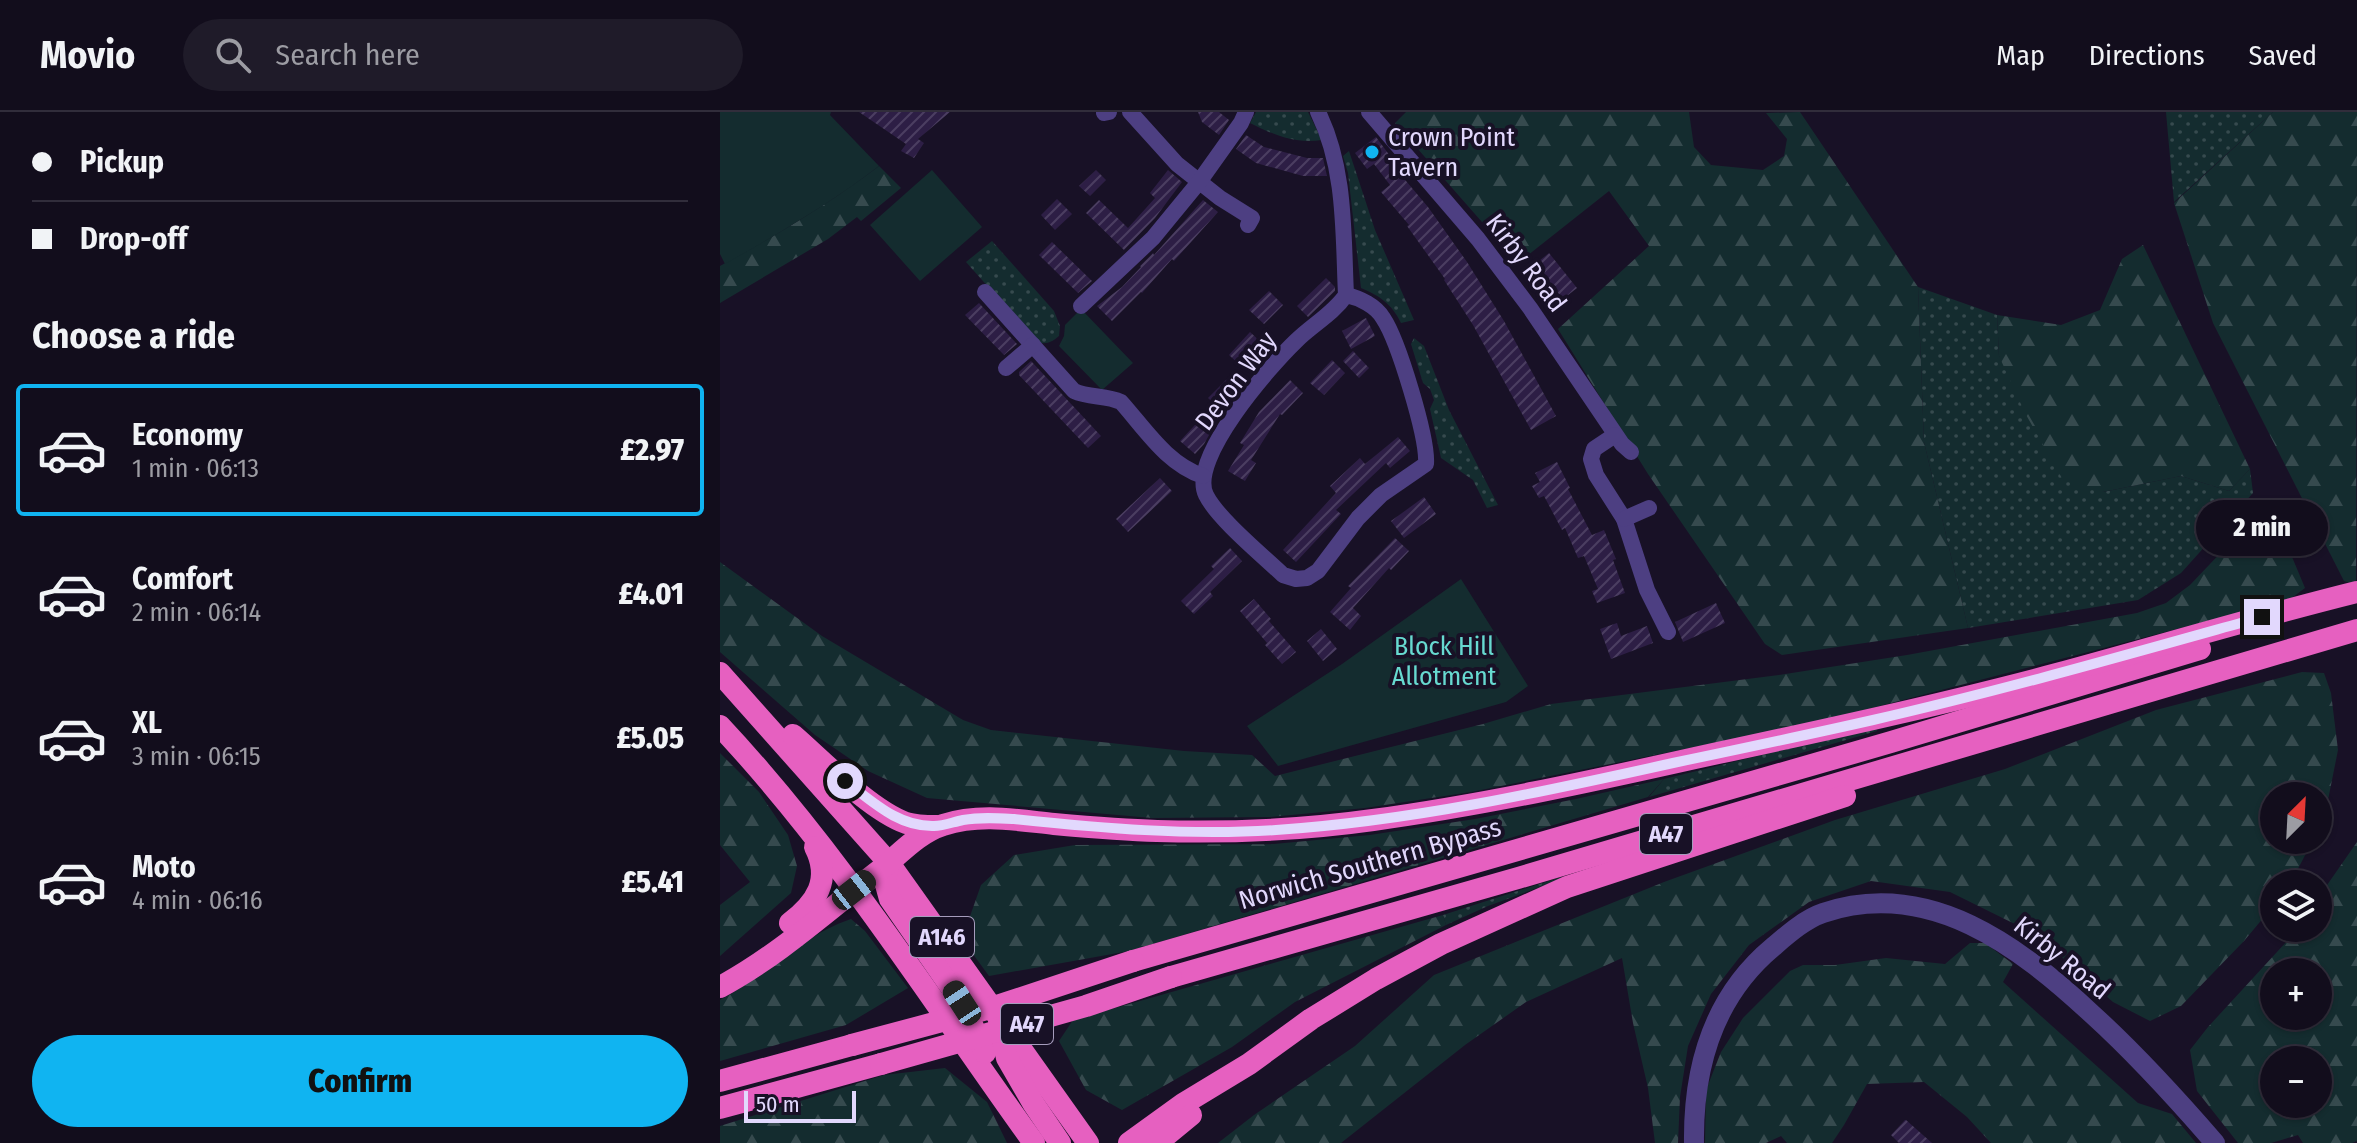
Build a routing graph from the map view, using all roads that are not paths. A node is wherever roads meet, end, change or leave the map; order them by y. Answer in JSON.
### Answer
{"nodes":[{"id":1,"x":1130,"y":112,"type":"edge"},
{"id":2,"x":1246,"y":112,"type":"edge"},
{"id":3,"x":1318,"y":112,"type":"edge"},
{"id":4,"x":1369,"y":112,"type":"edge"},
{"id":5,"x":1199,"y":182,"type":"junction"},
{"id":6,"x":1248,"y":225,"type":"dead end"},
{"id":7,"x":985,"y":292,"type":"dead end"},
{"id":8,"x":1346,"y":295,"type":"junction"},
{"id":9,"x":1081,"y":306,"type":"dead end"},
{"id":10,"x":1033,"y":345,"type":"junction"},
{"id":11,"x":1006,"y":368,"type":"dead end"},
{"id":12,"x":1615,"y":435,"type":"junction"},
{"id":13,"x":1631,"y":452,"type":"dead end"},
{"id":14,"x":1203,"y":476,"type":"junction"},
{"id":15,"x":1649,"y":508,"type":"dead end"},
{"id":16,"x":1624,"y":519,"type":"junction"},
{"id":17,"x":2357,"y":592,"type":"edge"},
{"id":18,"x":2357,"y":602,"type":"edge"},
{"id":19,"x":2357,"y":630,"type":"edge"},
{"id":20,"x":1668,"y":632,"type":"dead end"},
{"id":21,"x":724,"y":676,"type":"edge"},
{"id":22,"x":2160,"y":688,"type":"junction"},
{"id":23,"x":720,"y":726,"type":"edge"},
{"id":24,"x":937,"y":826,"type":"junction"},
{"id":25,"x":805,"y":827,"type":"junction"},
{"id":26,"x":889,"y":863,"type":"junction"},
{"id":27,"x":854,"y":890,"type":"junction"},
{"id":28,"x":720,"y":978,"type":"edge"},
{"id":29,"x":720,"y":987,"type":"edge"},
{"id":30,"x":996,"y":1011,"type":"junction"},
{"id":31,"x":1249,"y":1064,"type":"junction"},
{"id":32,"x":720,"y":1081,"type":"edge"},
{"id":33,"x":720,"y":1108,"type":"edge"},
{"id":34,"x":1011,"y":1111,"type":"junction"},
{"id":35,"x":1034,"y":1143,"type":"edge"},
{"id":36,"x":1060,"y":1143,"type":"edge"},
{"id":37,"x":1088,"y":1143,"type":"edge"},
{"id":38,"x":1129,"y":1143,"type":"edge"},
{"id":39,"x":1157,"y":1143,"type":"edge"},
{"id":40,"x":1694,"y":1143,"type":"edge"},
{"id":41,"x":2215,"y":1143,"type":"edge"}],
"edges":[{"from":1,"to":5,"type":"street"},
{"from":2,"to":5,"type":"street"},
{"from":3,"to":8,"type":"street"},
{"from":4,"to":12,"type":"street","name":"Kirby Road"},
{"from":5,"to":6,"type":"street"},
{"from":5,"to":9,"type":"street"},
{"from":7,"to":10,"type":"street"},
{"from":8,"to":14,"type":"street","name":"Devon Way"},
{"from":8,"to":14,"type":"street"},
{"from":10,"to":11,"type":"street"},
{"from":10,"to":14,"type":"street"},
{"from":12,"to":13,"type":"street","name":"Kirby Road"},
{"from":12,"to":16,"type":"street"},
{"from":15,"to":16,"type":"street"},
{"from":16,"to":20,"type":"street"},
{"from":17,"to":24,"type":"highway"},
{"from":18,"to":32,"type":"highway","name":"Norwich Southern Bypass","number":"A47","bridge":true},
{"from":19,"to":22,"type":"highway","name":"Norwich Southern Bypass","number":"A47"},
{"from":21,"to":24,"type":"highway"},
{"from":21,"to":26,"type":"highway","number":"A146"},
{"from":22,"to":31,"type":"highway","number":"A47"},
{"from":22,"to":33,"type":"highway","name":"Norwich Southern Bypass","number":"A47","bridge":true},
{"from":23,"to":25,"type":"highway","number":"A146"},
{"from":24,"to":26,"type":"highway"},
{"from":25,"to":27,"type":"highway","number":"A146"},
{"from":25,"to":28,"type":"highway"},
{"from":26,"to":27,"type":"highway"},
{"from":26,"to":30,"type":"highway","number":"A146"},
{"from":26,"to":34,"type":"highway","number":"A47"},
{"from":27,"to":29,"type":"highway"},
{"from":27,"to":34,"type":"highway","number":"A146"},
{"from":30,"to":36,"type":"highway","number":"A47"},
{"from":30,"to":37,"type":"highway","number":"A146"},
{"from":31,"to":38,"type":"highway","number":"A47"},
{"from":31,"to":39,"type":"highway","number":"A47"},
{"from":34,"to":35,"type":"highway","number":"A146"},
{"from":40,"to":41,"type":"street","name":"Kirby Road"}]}
